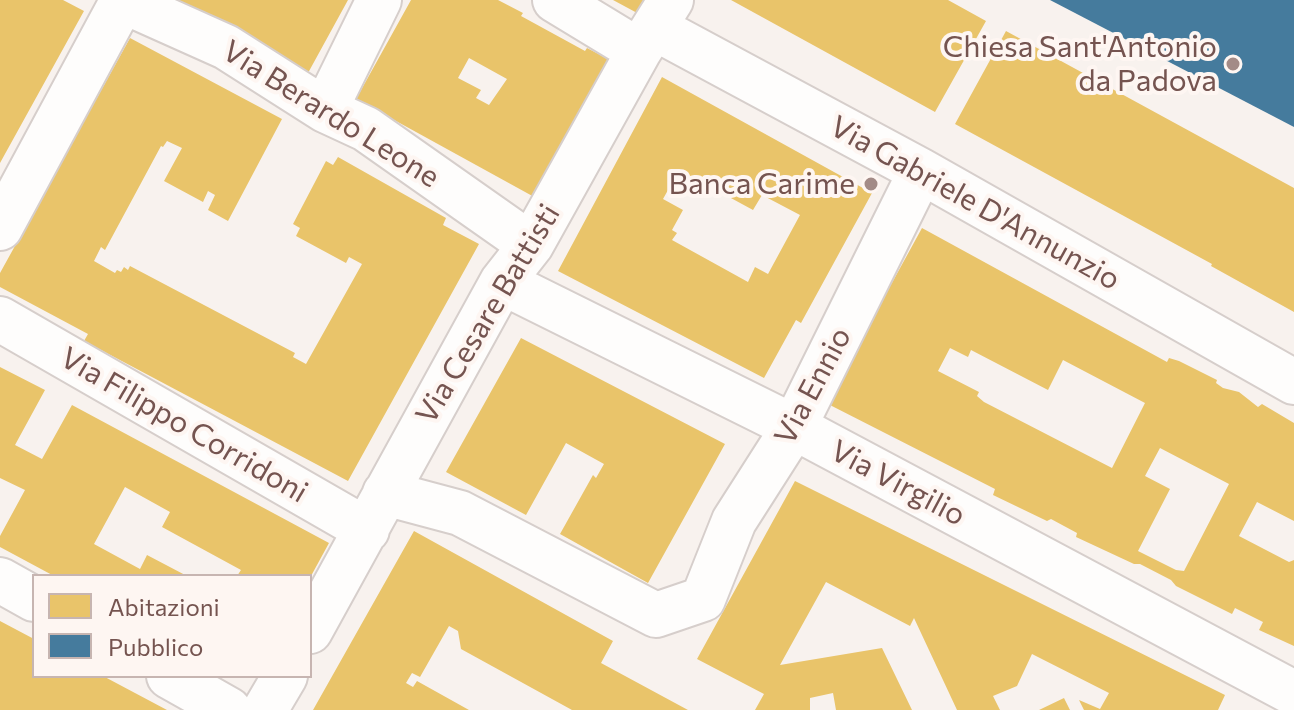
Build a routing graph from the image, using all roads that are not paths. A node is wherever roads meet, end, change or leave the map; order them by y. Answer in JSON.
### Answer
{"nodes":[{"id":1,"x":122,"y":0,"type":"edge"},
{"id":2,"x":379,"y":0,"type":"edge"},
{"id":3,"x":555,"y":0,"type":"edge"},
{"id":4,"x":655,"y":26,"type":"edge"},
{"id":5,"x":325,"y":110,"type":"junction"},
{"id":6,"x":921,"y":171,"type":"junction"},
{"id":7,"x":0,"y":228,"type":"edge"},
{"id":8,"x":531,"y":245,"type":"junction"},
{"id":9,"x":502,"y":282,"type":"junction"},
{"id":10,"x":0,"y":319,"type":"edge"},
{"id":11,"x":1294,"y":382,"type":"edge"},
{"id":12,"x":794,"y":427,"type":"junction"},
{"id":13,"x":376,"y":512,"type":"junction"},
{"id":14,"x":0,"y":580,"type":"edge"},
{"id":15,"x":32,"y":598,"type":"edge"},
{"id":16,"x":703,"y":599,"type":"joint"},
{"id":17,"x":312,"y":627,"type":"edge"},
{"id":18,"x":173,"y":678,"type":"edge"},
{"id":19,"x":284,"y":678,"type":"edge"},
{"id":20,"x":1285,"y":697,"type":"edge"},
{"id":21,"x":229,"y":710,"type":"edge"},
{"id":22,"x":265,"y":710,"type":"edge"}],
"edges":[{"from":1,"to":5,"type":"street","name":"Via Berardo Leone"},
{"from":1,"to":7,"type":"street"},
{"from":2,"to":5,"type":"street"},
{"from":3,"to":4,"type":"street","name":"Via Gabriele D'Annunzio"},
{"from":4,"to":6,"type":"street","name":"Via Gabriele D'Annunzio"},
{"from":4,"to":8,"type":"street","name":"Via Cesare Battisti"},
{"from":5,"to":8,"type":"street","name":"Via Berardo Leone"},
{"from":6,"to":11,"type":"street","name":"Via Gabriele D'Annunzio"},
{"from":6,"to":12,"type":"street","name":"Via Ennio"},
{"from":8,"to":9,"type":"street","name":"Via Cesare Battisti"},
{"from":9,"to":12,"type":"street","name":"Via Virgilio"},
{"from":9,"to":13,"type":"street","name":"Via Cesare Battisti"},
{"from":10,"to":13,"type":"street","name":"Via Filippo Corridoni"},
{"from":12,"to":16,"type":"street","name":"Via Ennio"},
{"from":12,"to":20,"type":"street","name":"Via Virgilio"},
{"from":13,"to":16,"type":"street","name":"Via Filippo Corridoni"},
{"from":13,"to":17,"type":"street","name":"Via Cesare Battisti"},
{"from":14,"to":15,"type":"street"},
{"from":18,"to":21,"type":"street"},
{"from":19,"to":22,"type":"street"}]}
